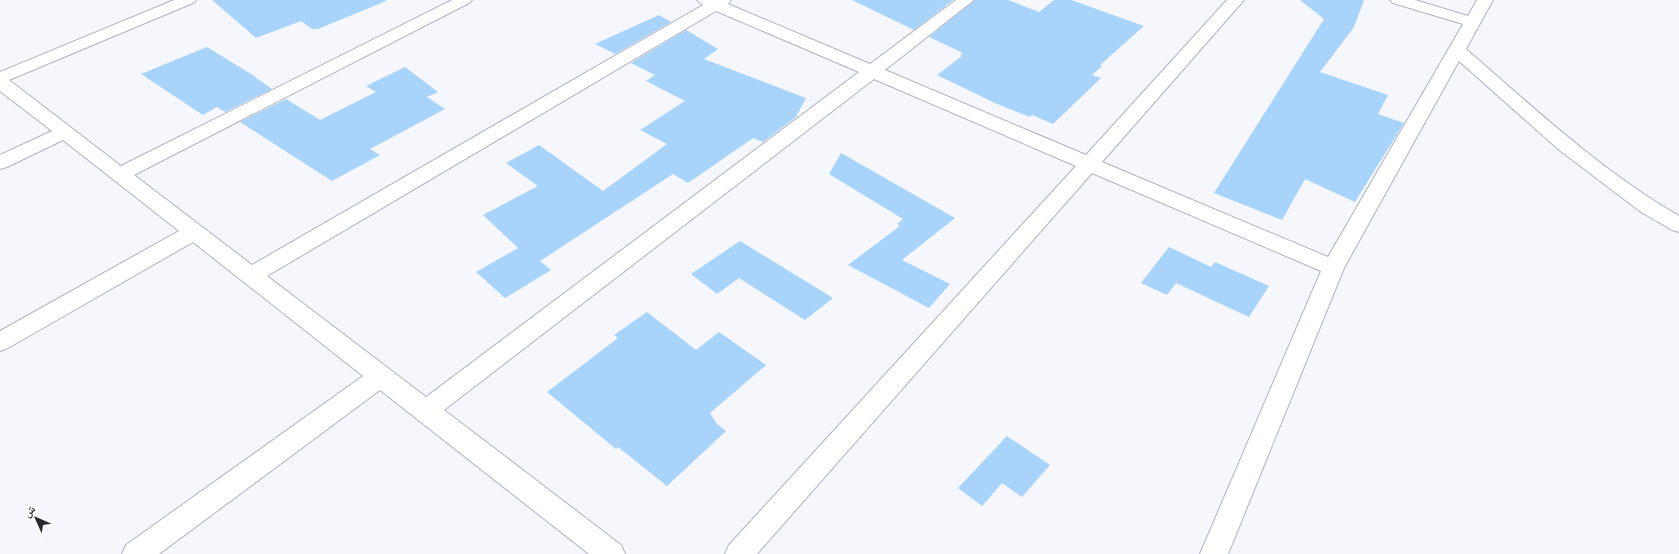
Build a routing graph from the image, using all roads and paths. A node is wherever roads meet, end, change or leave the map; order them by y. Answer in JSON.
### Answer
{"nodes":[{"id":1,"x":188,"y":0,"type":"edge"},
{"id":2,"x":464,"y":0,"type":"edge"},
{"id":3,"x":966,"y":0,"type":"edge"},
{"id":4,"x":1236,"y":0,"type":"edge"},
{"id":5,"x":1398,"y":0,"type":"edge"},
{"id":6,"x":1485,"y":0,"type":"edge"},
{"id":7,"x":714,"y":2,"type":"edge"},
{"id":8,"x":1472,"y":22,"type":"junction"},
{"id":9,"x":1456,"y":49,"type":"junction"},
{"id":10,"x":872,"y":71,"type":"junction"},
{"id":11,"x":0,"y":78,"type":"edge"},
{"id":12,"x":0,"y":82,"type":"edge"},
{"id":13,"x":65,"y":132,"type":"junction"},
{"id":14,"x":0,"y":163,"type":"edge"},
{"id":15,"x":1088,"y":163,"type":"junction"},
{"id":16,"x":120,"y":174,"type":"junction"},
{"id":17,"x":1679,"y":225,"type":"edge"},
{"id":18,"x":194,"y":232,"type":"junction"},
{"id":19,"x":1333,"y":268,"type":"junction"},
{"id":20,"x":250,"y":276,"type":"junction"},
{"id":21,"x":0,"y":342,"type":"edge"},
{"id":22,"x":381,"y":376,"type":"junction"},
{"id":23,"x":425,"y":411,"type":"junction"},
{"id":24,"x":136,"y":554,"type":"edge"},
{"id":25,"x":611,"y":554,"type":"edge"},
{"id":26,"x":739,"y":554,"type":"edge"},
{"id":27,"x":1214,"y":554,"type":"edge"}],
"edges":[{"from":1,"to":11,"type":"street"},
{"from":2,"to":16,"type":"street"},
{"from":3,"to":10,"type":"street"},
{"from":4,"to":15,"type":"street"},
{"from":5,"to":8,"type":"street"},
{"from":6,"to":8,"type":"street"},
{"from":7,"to":10,"type":"street"},
{"from":7,"to":20,"type":"street"},
{"from":8,"to":9,"type":"street"},
{"from":9,"to":17,"type":"street"},
{"from":9,"to":19,"type":"street"},
{"from":10,"to":15,"type":"street"},
{"from":10,"to":23,"type":"street"},
{"from":12,"to":13,"type":"street"},
{"from":13,"to":14,"type":"street"},
{"from":13,"to":16,"type":"street"},
{"from":15,"to":19,"type":"street"},
{"from":15,"to":26,"type":"street"},
{"from":16,"to":18,"type":"street"},
{"from":18,"to":20,"type":"street"},
{"from":18,"to":21,"type":"street"},
{"from":19,"to":27,"type":"street"},
{"from":20,"to":22,"type":"street"},
{"from":22,"to":23,"type":"street"},
{"from":22,"to":24,"type":"street"},
{"from":23,"to":25,"type":"street"}]}
